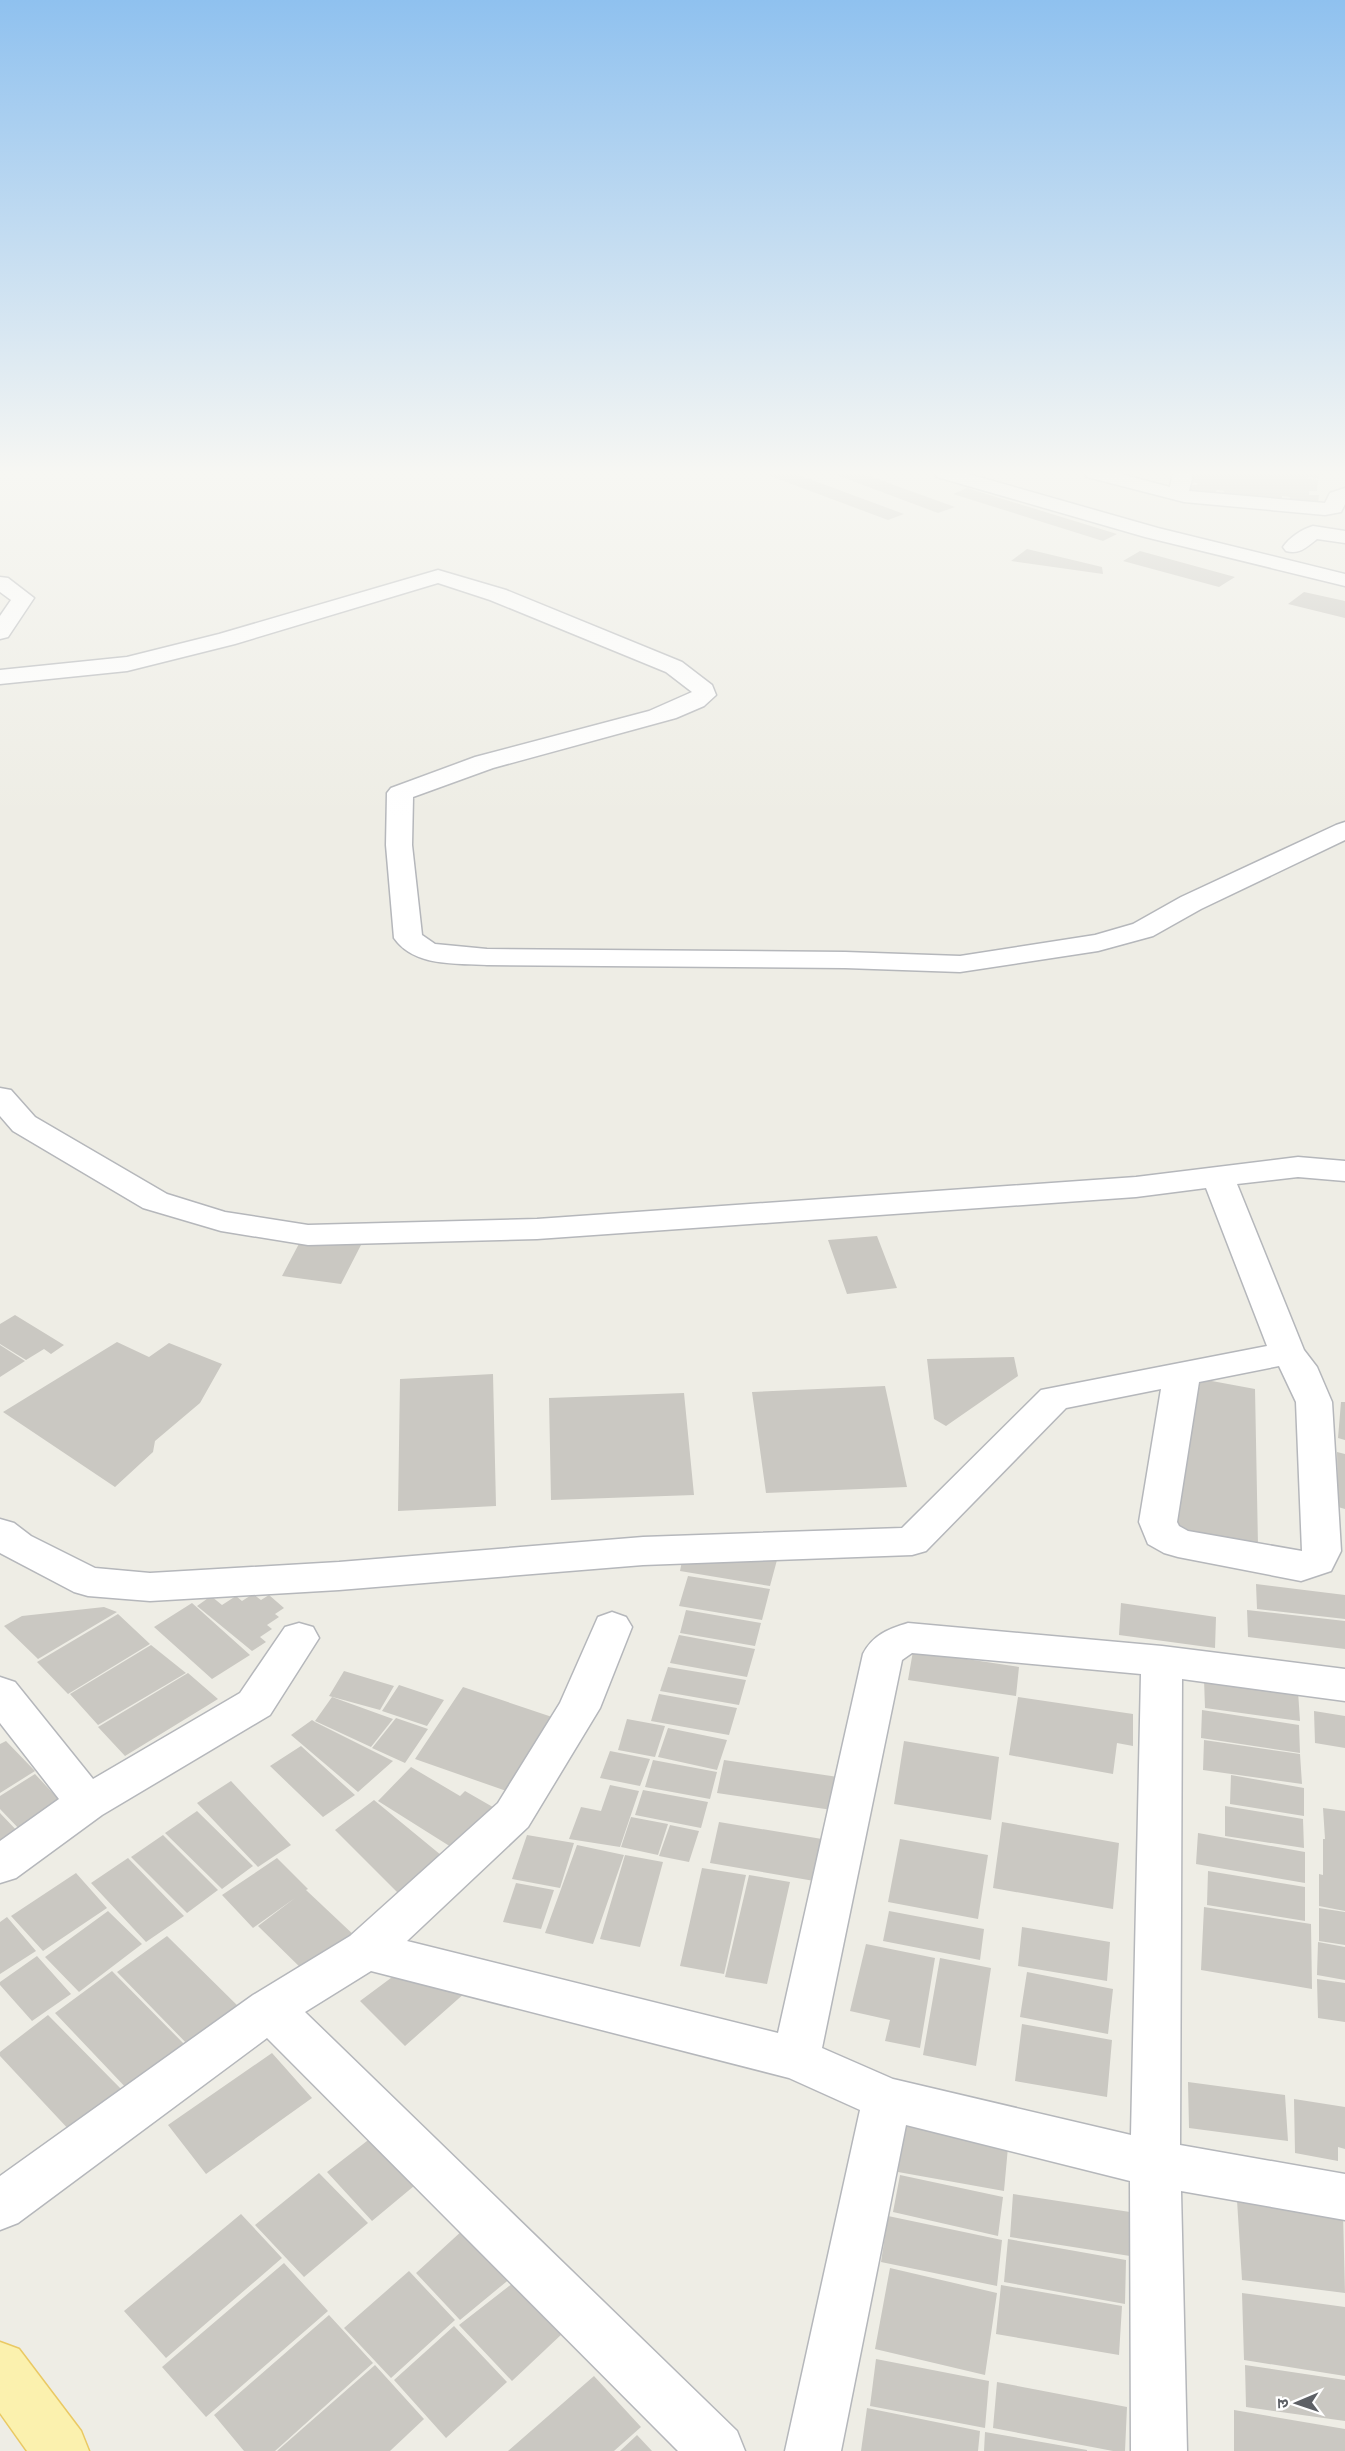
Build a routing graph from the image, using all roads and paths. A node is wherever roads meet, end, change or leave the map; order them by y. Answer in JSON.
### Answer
{"nodes":[{"id":1,"x":7,"y":587,"type":"edge"},
{"id":2,"x":400,"y":587,"type":"edge"},
{"id":3,"x":473,"y":587,"type":"edge"},
{"id":4,"x":0,"y":632,"type":"edge"},
{"id":5,"x":0,"y":677,"type":"edge"},
{"id":6,"x":1345,"y":830,"type":"edge"},
{"id":7,"x":0,"y":1097,"type":"edge"},
{"id":8,"x":1345,"y":1171,"type":"edge"},
{"id":9,"x":1218,"y":1177,"type":"junction"},
{"id":10,"x":1288,"y":1353,"type":"junction"},
{"id":11,"x":1182,"y":1373,"type":"junction"},
{"id":12,"x":0,"y":1533,"type":"edge"},
{"id":13,"x":612,"y":1627,"type":"dead end"},
{"id":14,"x":298,"y":1638,"type":"dead end"},
{"id":15,"x":1162,"y":1662,"type":"junction"},
{"id":16,"x":1345,"y":1685,"type":"edge"},
{"id":17,"x":0,"y":1693,"type":"edge"},
{"id":18,"x":87,"y":1803,"type":"junction"},
{"id":19,"x":0,"y":1865,"type":"edge"},
{"id":20,"x":366,"y":1950,"type":"junction"},
{"id":21,"x":270,"y":2009,"type":"junction"},
{"id":22,"x":796,"y":2059,"type":"junction"},
{"id":23,"x":887,"y":2099,"type":"junction"},
{"id":24,"x":1155,"y":2164,"type":"junction"},
{"id":25,"x":1345,"y":2198,"type":"edge"},
{"id":26,"x":0,"y":2206,"type":"edge"},
{"id":27,"x":0,"y":2367,"type":"edge"},
{"id":28,"x":61,"y":2451,"type":"edge"},
{"id":29,"x":717,"y":2451,"type":"edge"},
{"id":30,"x":813,"y":2451,"type":"edge"},
{"id":31,"x":1159,"y":2451,"type":"edge"}],
"edges":[{"from":1,"to":4,"type":"street"},
{"from":2,"to":5,"type":"street"},
{"from":3,"to":6,"type":"street"},
{"from":7,"to":9,"type":"street"},
{"from":8,"to":9,"type":"street"},
{"from":9,"to":10,"type":"street"},
{"from":10,"to":11,"type":"street"},
{"from":10,"to":11,"type":"street"},
{"from":11,"to":12,"type":"street"},
{"from":13,"to":20,"type":"street"},
{"from":14,"to":18,"type":"street"},
{"from":15,"to":16,"type":"street"},
{"from":15,"to":22,"type":"street"},
{"from":15,"to":24,"type":"street"},
{"from":17,"to":18,"type":"street"},
{"from":18,"to":19,"type":"street"},
{"from":20,"to":21,"type":"street"},
{"from":20,"to":22,"type":"street"},
{"from":21,"to":26,"type":"street"},
{"from":21,"to":29,"type":"street"},
{"from":22,"to":23,"type":"street"},
{"from":23,"to":24,"type":"street"},
{"from":23,"to":30,"type":"street"},
{"from":24,"to":25,"type":"street"},
{"from":24,"to":31,"type":"street"},
{"from":27,"to":28,"type":"main road"}]}
